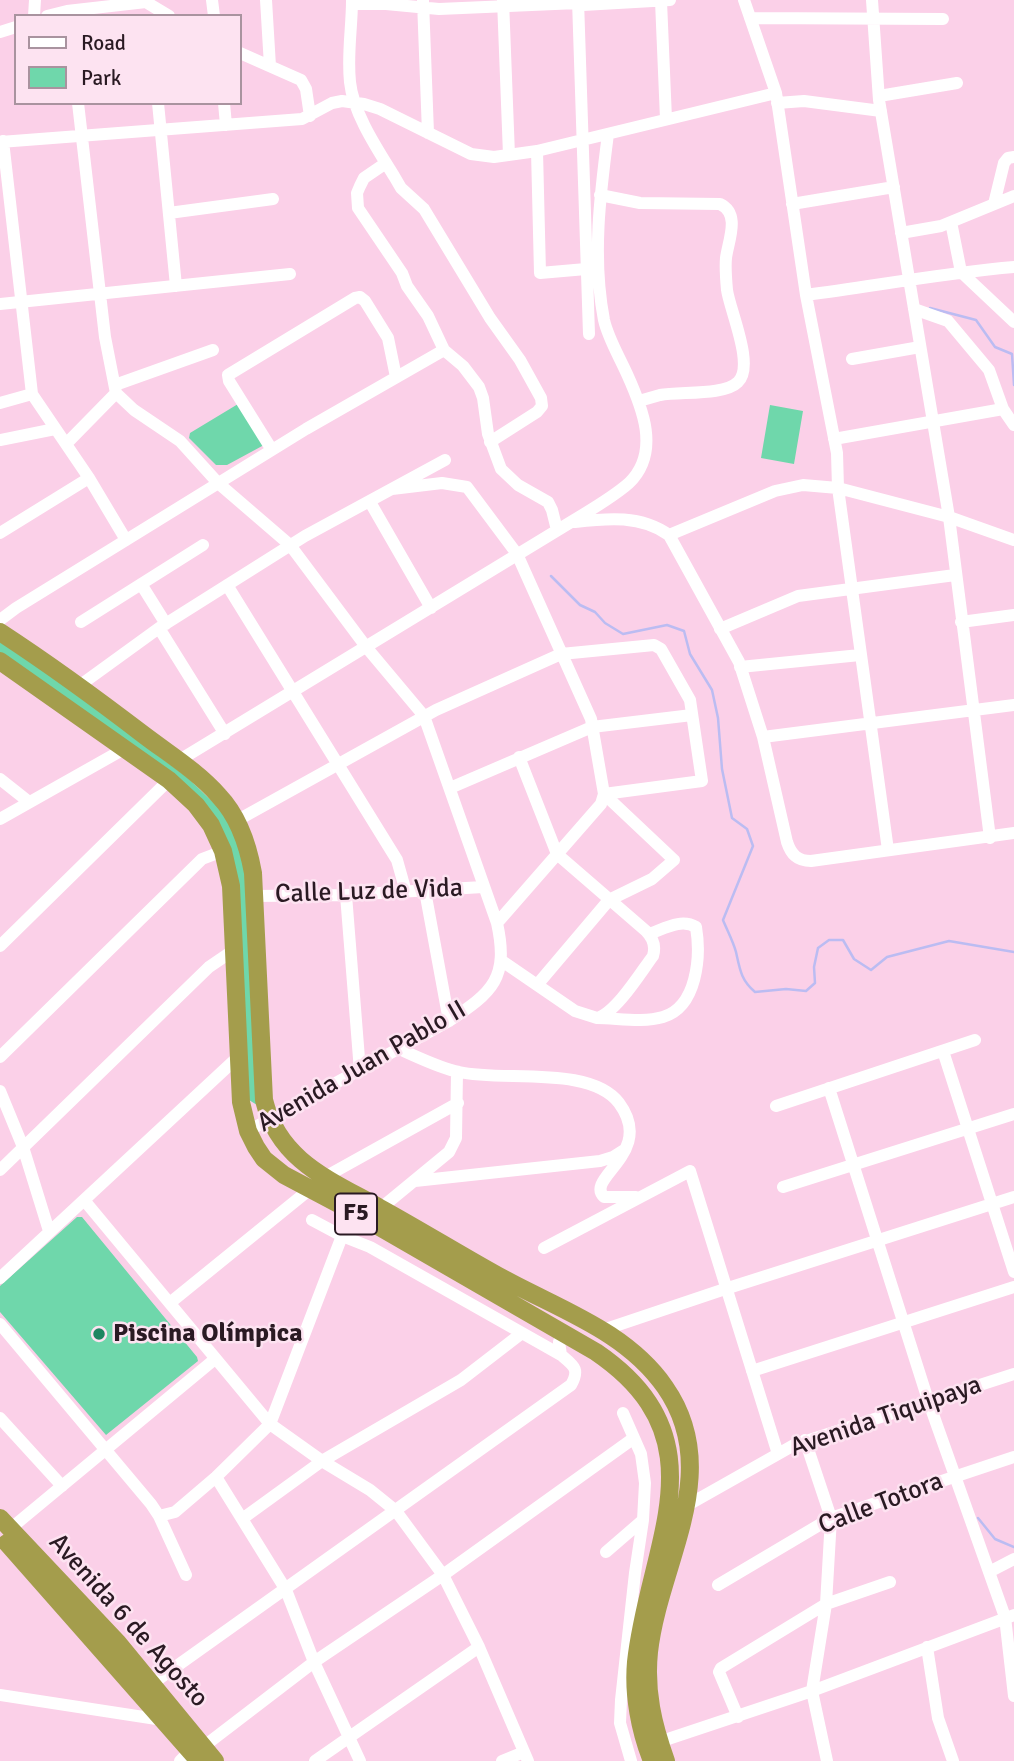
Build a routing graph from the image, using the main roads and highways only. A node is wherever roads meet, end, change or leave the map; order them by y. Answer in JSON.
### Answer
{"nodes":[{"id":1,"x":0,"y":632,"type":"edge"},
{"id":2,"x":0,"y":661,"type":"edge"},
{"id":3,"x":498,"y":1297,"type":"junction"},
{"id":4,"x":603,"y":1330,"type":"junction"},
{"id":5,"x":650,"y":1407,"type":"junction"},
{"id":6,"x":2,"y":1525,"type":"edge"},
{"id":7,"x":193,"y":1755,"type":"edge"},
{"id":8,"x":215,"y":1761,"type":"edge"},
{"id":9,"x":652,"y":1761,"type":"edge"},
{"id":10,"x":666,"y":1761,"type":"edge"}],
"edges":[{"from":1,"to":4,"type":"highway","number":"F5"},
{"from":2,"to":3,"type":"highway","number":"F5"},
{"from":3,"to":4,"type":"highway"},
{"from":3,"to":5,"type":"highway","number":"F5"},
{"from":4,"to":5,"type":"highway"},
{"from":4,"to":10,"type":"highway","number":"F5"},
{"from":5,"to":9,"type":"highway","number":"F5"},
{"from":6,"to":7,"type":"highway","name":"Avenida 6 de Agosto"},
{"from":6,"to":7,"type":"highway","name":"Avenida 6 de Agosto"},
{"from":7,"to":8,"type":"highway","name":"Avenida 6 de Agosto"}]}
